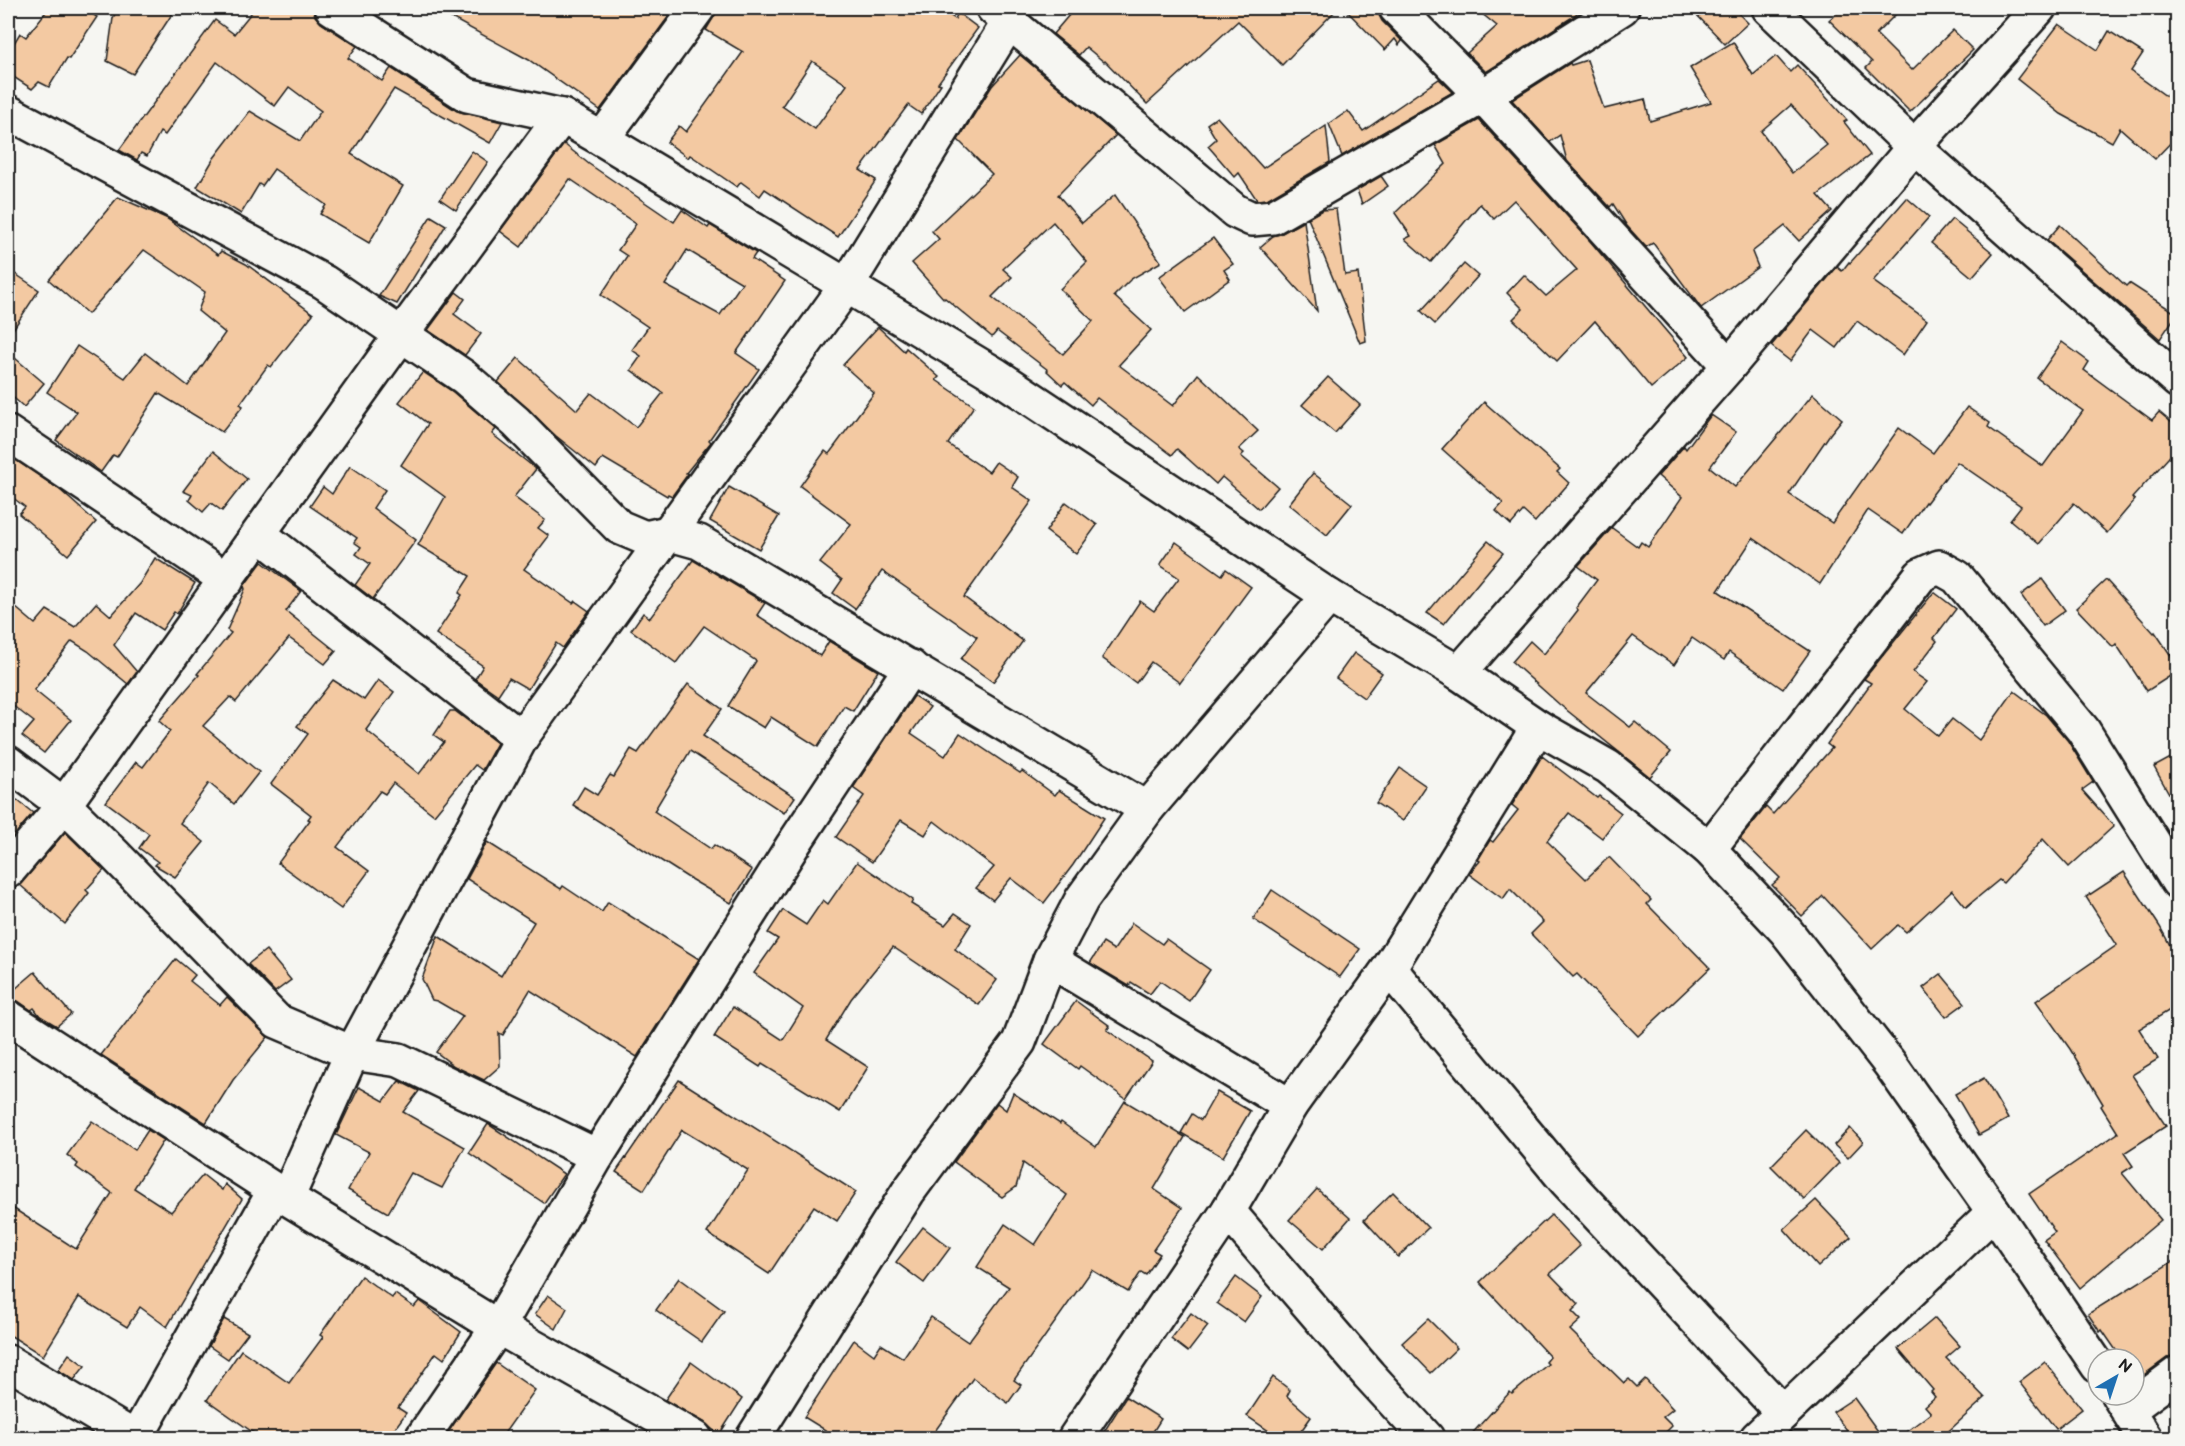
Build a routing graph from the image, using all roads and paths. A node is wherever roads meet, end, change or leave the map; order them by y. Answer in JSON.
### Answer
{"nodes":[{"id":1,"x":332,"y":8,"type":"edge"},
{"id":2,"x":698,"y":8,"type":"edge"},
{"id":3,"x":1395,"y":8,"type":"edge"},
{"id":4,"x":1622,"y":8,"type":"edge"},
{"id":5,"x":1769,"y":8,"type":"edge"},
{"id":6,"x":2039,"y":8,"type":"edge"},
{"id":7,"x":1001,"y":15,"type":"edge"},
{"id":8,"x":1483,"y":96,"type":"junction"},
{"id":9,"x":8,"y":112,"type":"edge"},
{"id":10,"x":562,"y":116,"type":"junction"},
{"id":11,"x":602,"y":139,"type":"junction"},
{"id":12,"x":1914,"y":147,"type":"junction"},
{"id":13,"x":847,"y":285,"type":"junction"},
{"id":14,"x":401,"y":335,"type":"junction"},
{"id":15,"x":1729,"y":366,"type":"junction"},
{"id":16,"x":2175,"y":375,"type":"edge"},
{"id":17,"x":8,"y":433,"type":"edge"},
{"id":18,"x":667,"y":533,"type":"junction"},
{"id":19,"x":260,"y":534,"type":"junction"},
{"id":20,"x":226,"y":580,"type":"junction"},
{"id":21,"x":1329,"y":596,"type":"junction"},
{"id":22,"x":911,"y":668,"type":"junction"},
{"id":23,"x":1459,"y":674,"type":"junction"},
{"id":24,"x":1538,"y":727,"type":"junction"},
{"id":25,"x":521,"y":738,"type":"junction"},
{"id":26,"x":8,"y":763,"type":"edge"},
{"id":27,"x":64,"y":805,"type":"junction"},
{"id":28,"x":1147,"y":809,"type":"junction"},
{"id":29,"x":1709,"y":849,"type":"junction"},
{"id":30,"x":8,"y":871,"type":"edge"},
{"id":31,"x":2178,"y":882,"type":"edge"},
{"id":32,"x":1050,"y":960,"type":"junction"},
{"id":33,"x":1389,"y":968,"type":"junction"},
{"id":34,"x":8,"y":1017,"type":"edge"},
{"id":35,"x":352,"y":1053,"type":"junction"},
{"id":36,"x":1290,"y":1106,"type":"junction"},
{"id":37,"x":597,"y":1156,"type":"junction"},
{"id":38,"x":281,"y":1194,"type":"junction"},
{"id":39,"x":1228,"y":1211,"type":"junction"},
{"id":40,"x":1994,"y":1212,"type":"junction"},
{"id":41,"x":498,"y":1328,"type":"junction"},
{"id":42,"x":2086,"y":1348,"type":"edge"},
{"id":43,"x":8,"y":1362,"type":"edge"},
{"id":44,"x":2178,"y":1373,"type":"edge"},
{"id":45,"x":2146,"y":1390,"type":"edge"},
{"id":46,"x":2126,"y":1407,"type":"edge"},
{"id":47,"x":1783,"y":1413,"type":"junction"},
{"id":48,"x":136,"y":1438,"type":"edge"},
{"id":49,"x":422,"y":1438,"type":"edge"},
{"id":50,"x":695,"y":1438,"type":"edge"},
{"id":51,"x":753,"y":1438,"type":"edge"},
{"id":52,"x":1075,"y":1438,"type":"edge"},
{"id":53,"x":1427,"y":1438,"type":"edge"},
{"id":54,"x":1757,"y":1438,"type":"edge"},
{"id":55,"x":2145,"y":1438,"type":"edge"}],
"edges":[{"from":1,"to":10,"type":"street"},
{"from":2,"to":11,"type":"street"},
{"from":3,"to":8,"type":"street"},
{"from":4,"to":8,"type":"street"},
{"from":5,"to":12,"type":"street"},
{"from":6,"to":12,"type":"street"},
{"from":7,"to":8,"type":"street"},
{"from":7,"to":13,"type":"street"},
{"from":8,"to":15,"type":"street"},
{"from":9,"to":14,"type":"street"},
{"from":10,"to":11,"type":"street"},
{"from":10,"to":14,"type":"street"},
{"from":11,"to":13,"type":"street"},
{"from":12,"to":15,"type":"street"},
{"from":12,"to":16,"type":"street"},
{"from":13,"to":18,"type":"street"},
{"from":13,"to":21,"type":"street"},
{"from":14,"to":18,"type":"street"},
{"from":14,"to":19,"type":"street"},
{"from":15,"to":23,"type":"street"},
{"from":17,"to":20,"type":"street"},
{"from":18,"to":22,"type":"street"},
{"from":18,"to":25,"type":"street"},
{"from":19,"to":20,"type":"street"},
{"from":19,"to":25,"type":"street"},
{"from":20,"to":27,"type":"street"},
{"from":21,"to":23,"type":"street"},
{"from":21,"to":28,"type":"street"},
{"from":22,"to":28,"type":"street"},
{"from":22,"to":37,"type":"street"},
{"from":23,"to":24,"type":"street"},
{"from":24,"to":29,"type":"street"},
{"from":24,"to":33,"type":"street"},
{"from":25,"to":35,"type":"street"},
{"from":26,"to":27,"type":"street"},
{"from":27,"to":30,"type":"street"},
{"from":27,"to":35,"type":"street"},
{"from":28,"to":32,"type":"street"},
{"from":29,"to":31,"type":"street"},
{"from":29,"to":40,"type":"street"},
{"from":32,"to":36,"type":"street"},
{"from":32,"to":51,"type":"street"},
{"from":33,"to":36,"type":"street"},
{"from":33,"to":47,"type":"street"},
{"from":34,"to":38,"type":"street"},
{"from":35,"to":37,"type":"street"},
{"from":35,"to":38,"type":"street"},
{"from":36,"to":39,"type":"street"},
{"from":37,"to":41,"type":"street"},
{"from":38,"to":41,"type":"street"},
{"from":38,"to":48,"type":"street"},
{"from":39,"to":52,"type":"street"},
{"from":39,"to":53,"type":"street"},
{"from":40,"to":42,"type":"street"},
{"from":40,"to":47,"type":"street"},
{"from":41,"to":49,"type":"street"},
{"from":41,"to":50,"type":"street"},
{"from":43,"to":48,"type":"street"},
{"from":44,"to":45,"type":"street"},
{"from":46,"to":55,"type":"street"},
{"from":47,"to":54,"type":"street"}]}
